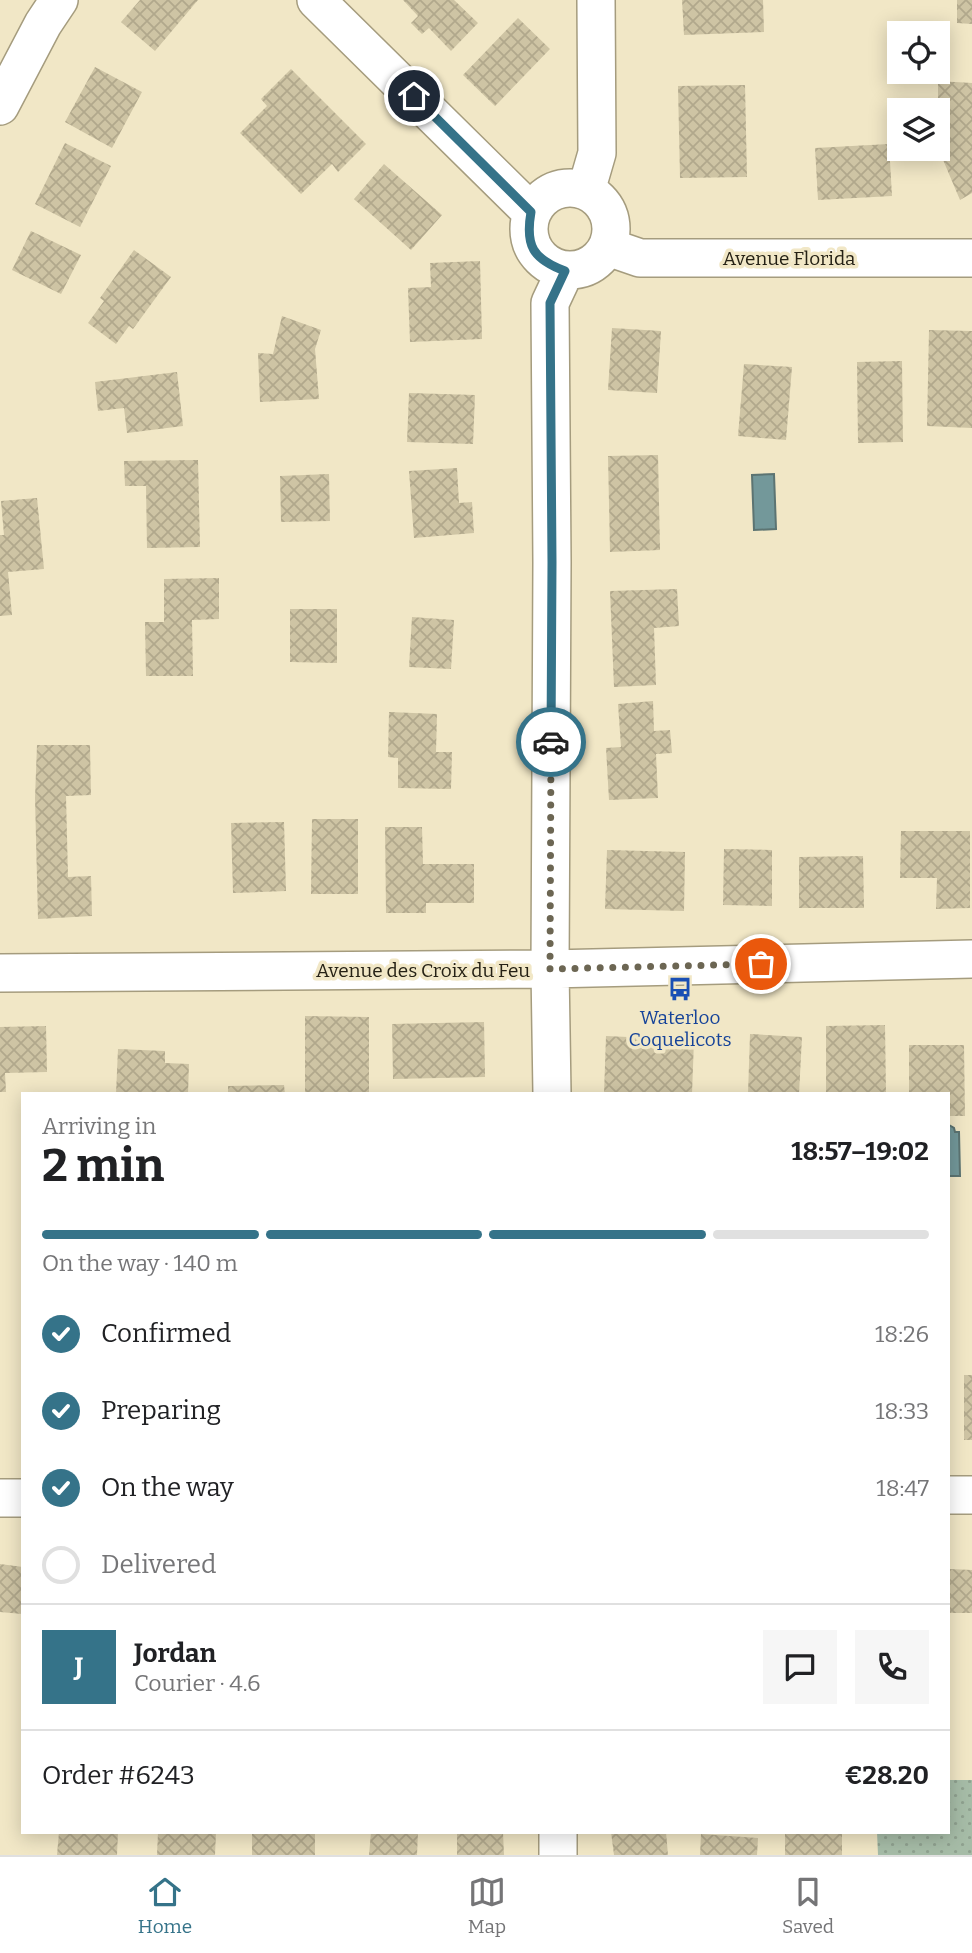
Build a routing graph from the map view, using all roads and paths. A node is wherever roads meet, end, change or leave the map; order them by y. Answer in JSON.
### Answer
{"nodes":[{"id":1,"x":59,"y":0,"type":"edge"},
{"id":2,"x":316,"y":0,"type":"edge"},
{"id":3,"x":596,"y":0,"type":"edge"},
{"id":4,"x":0,"y":106,"type":"edge"},
{"id":5,"x":586,"y":191,"type":"junction"},
{"id":6,"x":531,"y":212,"type":"junction"},
{"id":7,"x":608,"y":247,"type":"junction"},
{"id":8,"x":972,"y":258,"type":"edge"},
{"id":9,"x":565,"y":271,"type":"junction"},
{"id":10,"x":972,"y":959,"type":"edge"},
{"id":11,"x":550,"y":969,"type":"junction"},
{"id":12,"x":0,"y":973,"type":"edge"},
{"id":13,"x":552,"y":1092,"type":"edge"},
{"id":14,"x":950,"y":1494,"type":"edge"},
{"id":15,"x":972,"y":1495,"type":"edge"},
{"id":16,"x":0,"y":1498,"type":"edge"},
{"id":17,"x":21,"y":1498,"type":"edge"},
{"id":18,"x":558,"y":1834,"type":"edge"},
{"id":19,"x":558,"y":1855,"type":"edge"}],
"edges":[{"from":1,"to":4,"type":"street"},
{"from":2,"to":6,"type":"street"},
{"from":3,"to":5,"type":"street"},
{"from":5,"to":6,"type":"street"},
{"from":5,"to":7,"type":"street"},
{"from":6,"to":9,"type":"street"},
{"from":7,"to":8,"type":"street","name":"Avenue Florida"},
{"from":7,"to":9,"type":"street"},
{"from":9,"to":11,"type":"street"},
{"from":10,"to":11,"type":"street","name":"Avenue des Croix du Feu"},
{"from":11,"to":12,"type":"street","name":"Avenue des Croix du Feu"},
{"from":11,"to":13,"type":"street"},
{"from":14,"to":15,"type":"street"},
{"from":16,"to":17,"type":"street"},
{"from":18,"to":19,"type":"street"}]}
